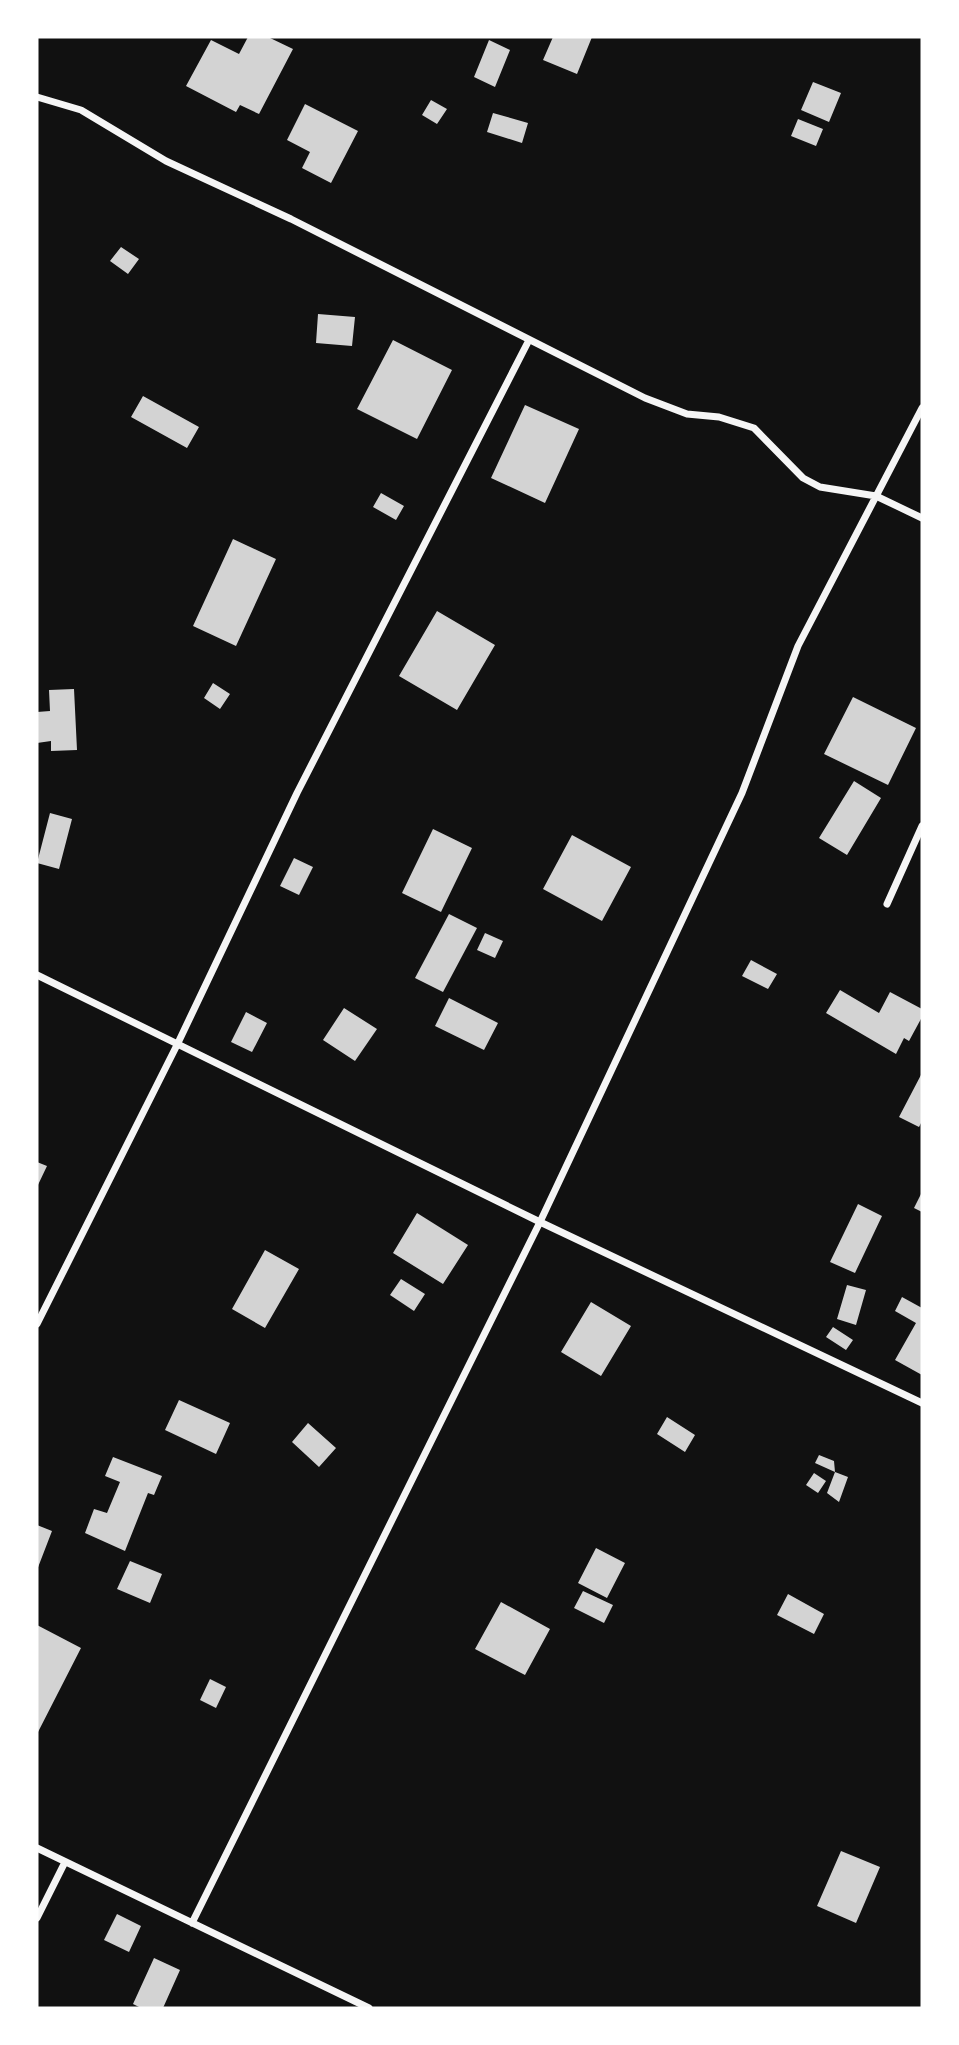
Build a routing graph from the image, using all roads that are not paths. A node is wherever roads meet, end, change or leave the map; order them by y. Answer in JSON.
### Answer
{"nodes":[{"id":1,"x":37,"y":97,"type":"edge"},
{"id":2,"x":529,"y":340,"type":"junction"},
{"id":3,"x":922,"y":408,"type":"edge"},
{"id":4,"x":876,"y":496,"type":"junction"},
{"id":5,"x":922,"y":519,"type":"edge"},
{"id":6,"x":922,"y":827,"type":"edge"},
{"id":7,"x":887,"y":904,"type":"dead end"},
{"id":8,"x":37,"y":975,"type":"edge"},
{"id":9,"x":177,"y":1045,"type":"junction"},
{"id":10,"x":540,"y":1222,"type":"junction"},
{"id":11,"x":37,"y":1324,"type":"edge"},
{"id":12,"x":922,"y":1403,"type":"edge"},
{"id":13,"x":37,"y":1848,"type":"edge"},
{"id":14,"x":65,"y":1861,"type":"junction"},
{"id":15,"x":37,"y":1918,"type":"edge"},
{"id":16,"x":191,"y":1923,"type":"junction"},
{"id":17,"x":369,"y":2008,"type":"edge"}],
"edges":[{"from":1,"to":2,"type":"street"},
{"from":2,"to":4,"type":"street"},
{"from":2,"to":9,"type":"street"},
{"from":3,"to":4,"type":"street"},
{"from":4,"to":5,"type":"street"},
{"from":4,"to":10,"type":"street"},
{"from":6,"to":7,"type":"street"},
{"from":8,"to":9,"type":"street"},
{"from":9,"to":10,"type":"street"},
{"from":9,"to":11,"type":"street"},
{"from":10,"to":12,"type":"street"},
{"from":10,"to":16,"type":"street"},
{"from":13,"to":14,"type":"street"},
{"from":14,"to":15,"type":"street"},
{"from":14,"to":16,"type":"street"},
{"from":16,"to":17,"type":"street"}]}
